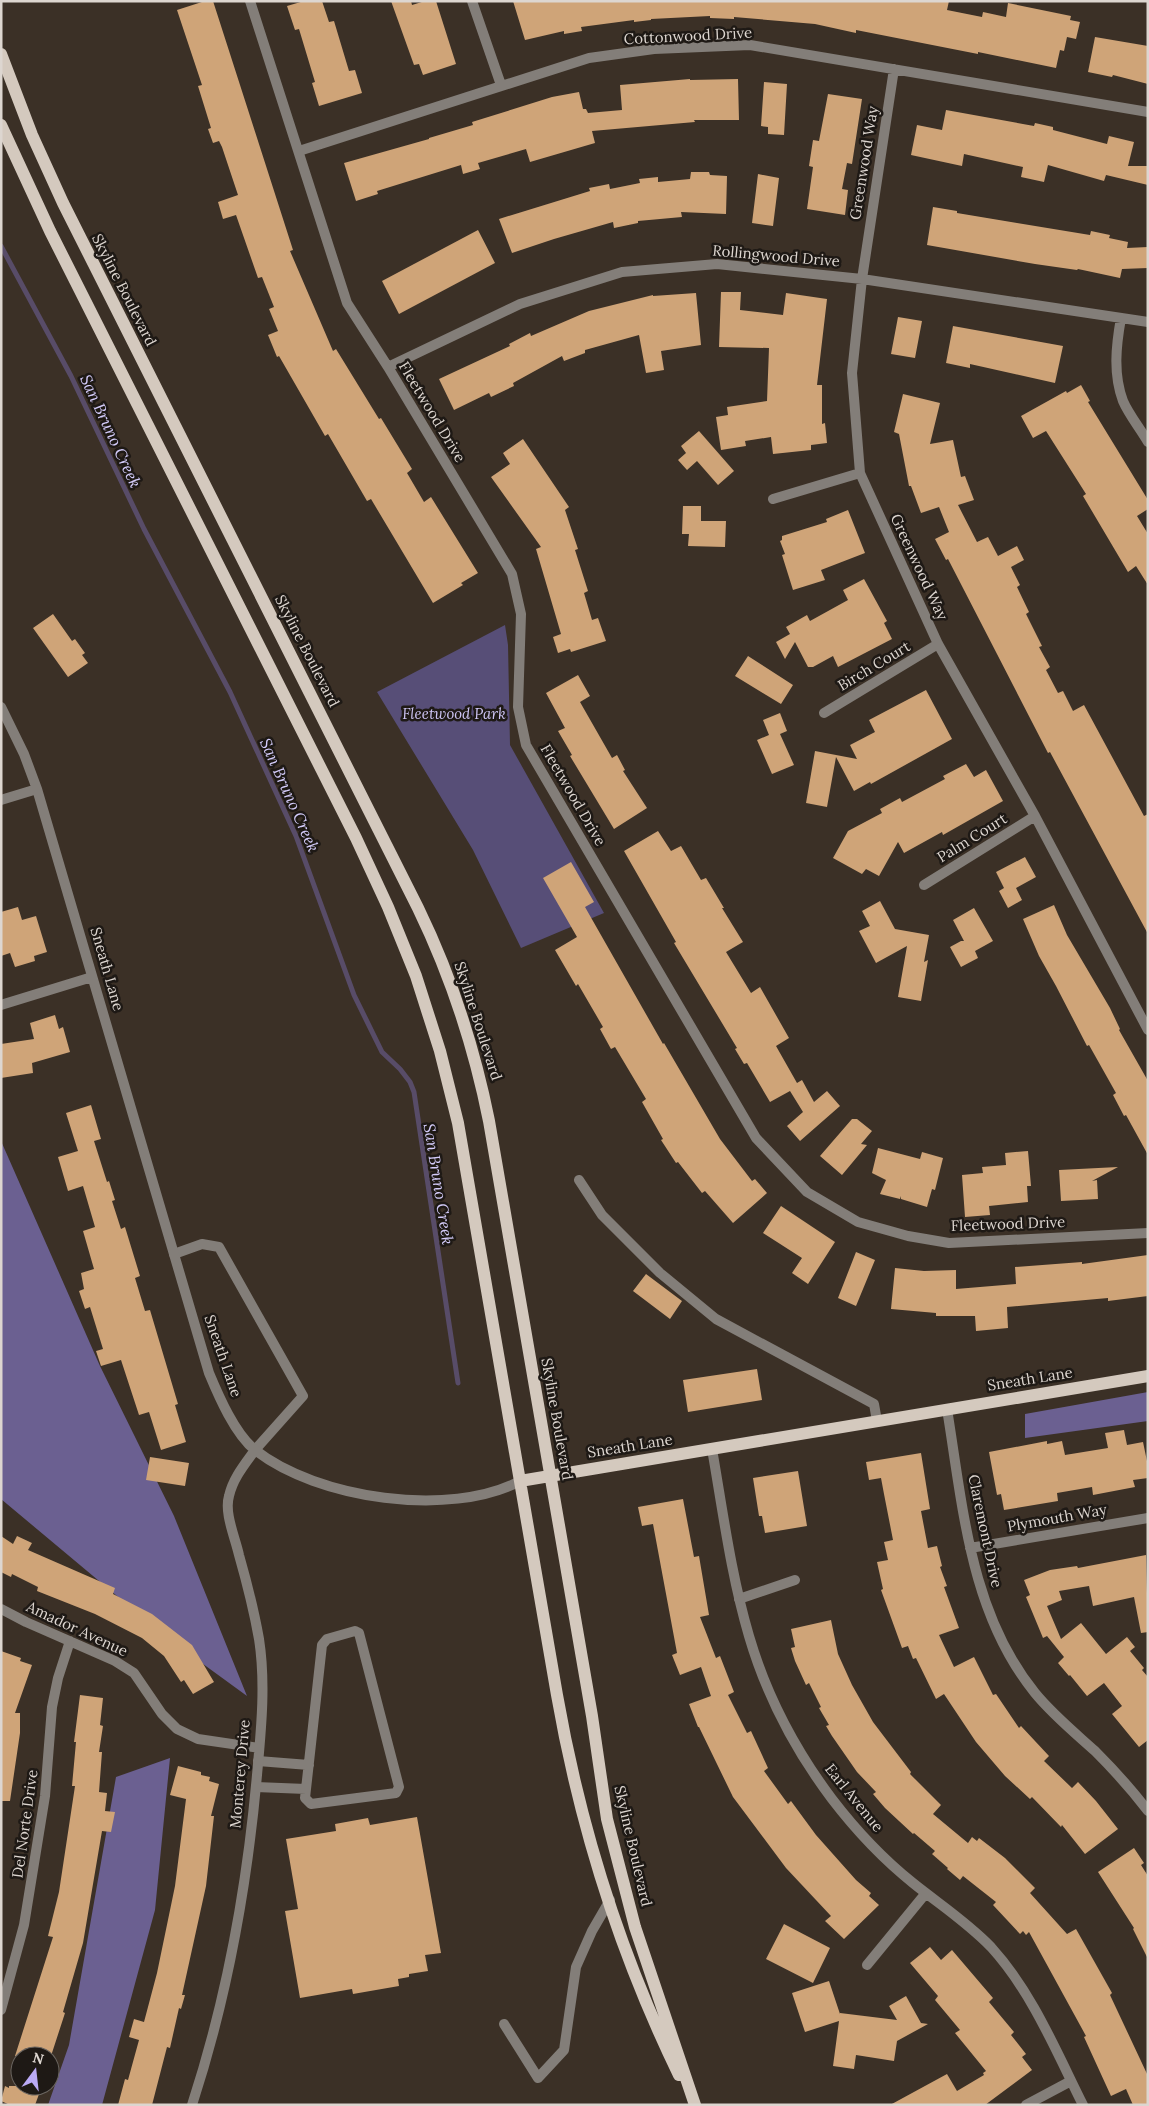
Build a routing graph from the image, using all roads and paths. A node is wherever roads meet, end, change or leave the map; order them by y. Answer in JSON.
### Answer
{"nodes":[{"id":1,"x":250,"y":1,"type":"edge"},
{"id":2,"x":472,"y":1,"type":"edge"},
{"id":3,"x":1,"y":54,"type":"edge"},
{"id":4,"x":894,"y":69,"type":"junction"},
{"id":5,"x":501,"y":86,"type":"junction"},
{"id":6,"x":1148,"y":112,"type":"edge"},
{"id":7,"x":1,"y":125,"type":"edge"},
{"id":8,"x":298,"y":152,"type":"junction"},
{"id":9,"x":862,"y":279,"type":"junction"},
{"id":10,"x":1121,"y":318,"type":"junction"},
{"id":11,"x":1148,"y":322,"type":"edge"},
{"id":12,"x":388,"y":367,"type":"junction"},
{"id":13,"x":1148,"y":442,"type":"edge"},
{"id":14,"x":860,"y":473,"type":"junction"},
{"id":15,"x":773,"y":499,"type":"dead end"},
{"id":16,"x":938,"y":644,"type":"junction"},
{"id":17,"x":1,"y":707,"type":"edge"},
{"id":18,"x":824,"y":713,"type":"dead end"},
{"id":19,"x":37,"y":789,"type":"junction"},
{"id":20,"x":1,"y":800,"type":"edge"},
{"id":21,"x":1035,"y":816,"type":"junction"},
{"id":22,"x":924,"y":885,"type":"dead end"},
{"id":23,"x":92,"y":977,"type":"junction"},
{"id":24,"x":1,"y":1005,"type":"edge"},
{"id":25,"x":1148,"y":1030,"type":"edge"},
{"id":26,"x":579,"y":1180,"type":"dead end"},
{"id":27,"x":1148,"y":1233,"type":"edge"},
{"id":28,"x":174,"y":1254,"type":"junction"},
{"id":29,"x":1148,"y":1376,"type":"edge"},
{"id":30,"x":947,"y":1410,"type":"junction"},
{"id":31,"x":877,"y":1421,"type":"junction"},
{"id":32,"x":712,"y":1449,"type":"junction"},
{"id":33,"x":255,"y":1450,"type":"junction"},
{"id":34,"x":551,"y":1476,"type":"junction"},
{"id":35,"x":520,"y":1481,"type":"junction"},
{"id":36,"x":1148,"y":1518,"type":"edge"},
{"id":37,"x":970,"y":1548,"type":"junction"},
{"id":38,"x":796,"y":1580,"type":"dead end"},
{"id":39,"x":739,"y":1599,"type":"junction"},
{"id":40,"x":1,"y":1609,"type":"edge"},
{"id":41,"x":70,"y":1641,"type":"junction"},
{"id":42,"x":259,"y":1748,"type":"junction"},
{"id":43,"x":258,"y":1761,"type":"junction"},
{"id":44,"x":309,"y":1765,"type":"junction"},
{"id":45,"x":256,"y":1787,"type":"junction"},
{"id":46,"x":306,"y":1789,"type":"junction"},
{"id":47,"x":1144,"y":1800,"type":"edge"},
{"id":48,"x":1148,"y":1811,"type":"edge"},
{"id":49,"x":926,"y":1893,"type":"junction"},
{"id":50,"x":610,"y":1900,"type":"junction"},
{"id":51,"x":867,"y":1965,"type":"dead end"},
{"id":52,"x":1,"y":2010,"type":"edge"},
{"id":53,"x":504,"y":2024,"type":"dead end"},
{"id":54,"x":1071,"y":2081,"type":"junction"},
{"id":55,"x":192,"y":2105,"type":"edge"},
{"id":56,"x":694,"y":2105,"type":"edge"},
{"id":57,"x":1026,"y":2105,"type":"edge"},
{"id":58,"x":1083,"y":2105,"type":"edge"}],
"edges":[{"from":1,"to":8,"type":"street","name":"Fleetwood Drive"},
{"from":2,"to":5,"type":"street"},
{"from":3,"to":34,"type":"main road","name":"Skyline Boulevard"},
{"from":4,"to":5,"type":"street","name":"Cottonwood Drive"},
{"from":4,"to":6,"type":"street","name":"Cottonwood Drive"},
{"from":4,"to":9,"type":"street","name":"Greenwood Way"},
{"from":5,"to":8,"type":"street","name":"Cottonwood Drive"},
{"from":7,"to":35,"type":"main road","name":"Skyline Boulevard"},
{"from":8,"to":12,"type":"street","name":"Fleetwood Drive"},
{"from":9,"to":10,"type":"street","name":"Rollingwood Drive"},
{"from":9,"to":12,"type":"street","name":"Rollingwood Drive"},
{"from":9,"to":14,"type":"street","name":"Greenwood Way"},
{"from":10,"to":11,"type":"street","name":"Rollingwood Drive"},
{"from":10,"to":13,"type":"street"},
{"from":12,"to":27,"type":"street","name":"Fleetwood Drive"},
{"from":14,"to":15,"type":"street"},
{"from":14,"to":16,"type":"street","name":"Greenwood Way"},
{"from":16,"to":18,"type":"street","name":"Birch Court"},
{"from":16,"to":21,"type":"street","name":"Greenwood Way"},
{"from":17,"to":19,"type":"street","name":"Sneath Lane"},
{"from":19,"to":20,"type":"street"},
{"from":19,"to":23,"type":"street","name":"Sneath Lane"},
{"from":21,"to":22,"type":"street","name":"Palm Court"},
{"from":21,"to":25,"type":"street","name":"Greenwood Way"},
{"from":23,"to":24,"type":"street"},
{"from":23,"to":28,"type":"street","name":"Sneath Lane"},
{"from":26,"to":31,"type":"street"},
{"from":28,"to":33,"type":"street","name":"Sneath Lane"},
{"from":28,"to":33,"type":"street","name":"Monterey Drive"},
{"from":29,"to":30,"type":"main road","name":"Sneath Lane"},
{"from":30,"to":31,"type":"main road","name":"Sneath Lane"},
{"from":30,"to":37,"type":"street","name":"Claremont Drive"},
{"from":31,"to":32,"type":"main road","name":"Sneath Lane"},
{"from":32,"to":34,"type":"main road","name":"Sneath Lane"},
{"from":32,"to":39,"type":"street","name":"Earl Avenue"},
{"from":33,"to":35,"type":"street","name":"Sneath Lane"},
{"from":33,"to":42,"type":"street","name":"Monterey Drive"},
{"from":34,"to":35,"type":"main road","name":"Sneath Lane"},
{"from":34,"to":56,"type":"main road","name":"Skyline Boulevard"},
{"from":35,"to":50,"type":"main road","name":"Skyline Boulevard"},
{"from":36,"to":37,"type":"street","name":"Plymouth Way"},
{"from":37,"to":47,"type":"street","name":"Claremont Drive"},
{"from":38,"to":39,"type":"street"},
{"from":39,"to":49,"type":"street","name":"Earl Avenue"},
{"from":40,"to":41,"type":"street","name":"Amador Avenue"},
{"from":41,"to":42,"type":"street","name":"Amador Avenue"},
{"from":41,"to":52,"type":"street","name":"Del Norte Drive"},
{"from":42,"to":43,"type":"street","name":"Monterey Drive"},
{"from":43,"to":44,"type":"street"},
{"from":43,"to":45,"type":"street","name":"Monterey Drive"},
{"from":44,"to":46,"type":"street"},
{"from":44,"to":46,"type":"street"},
{"from":45,"to":46,"type":"street"},
{"from":45,"to":55,"type":"street","name":"Monterey Drive"},
{"from":47,"to":48,"type":"street","name":"Claremont Drive"},
{"from":49,"to":51,"type":"street"},
{"from":49,"to":54,"type":"street","name":"Earl Avenue"},
{"from":50,"to":53,"type":"street"},
{"from":50,"to":56,"type":"main road","name":"Skyline Boulevard"},
{"from":54,"to":57,"type":"street"},
{"from":54,"to":58,"type":"street","name":"Earl Avenue"}]}
